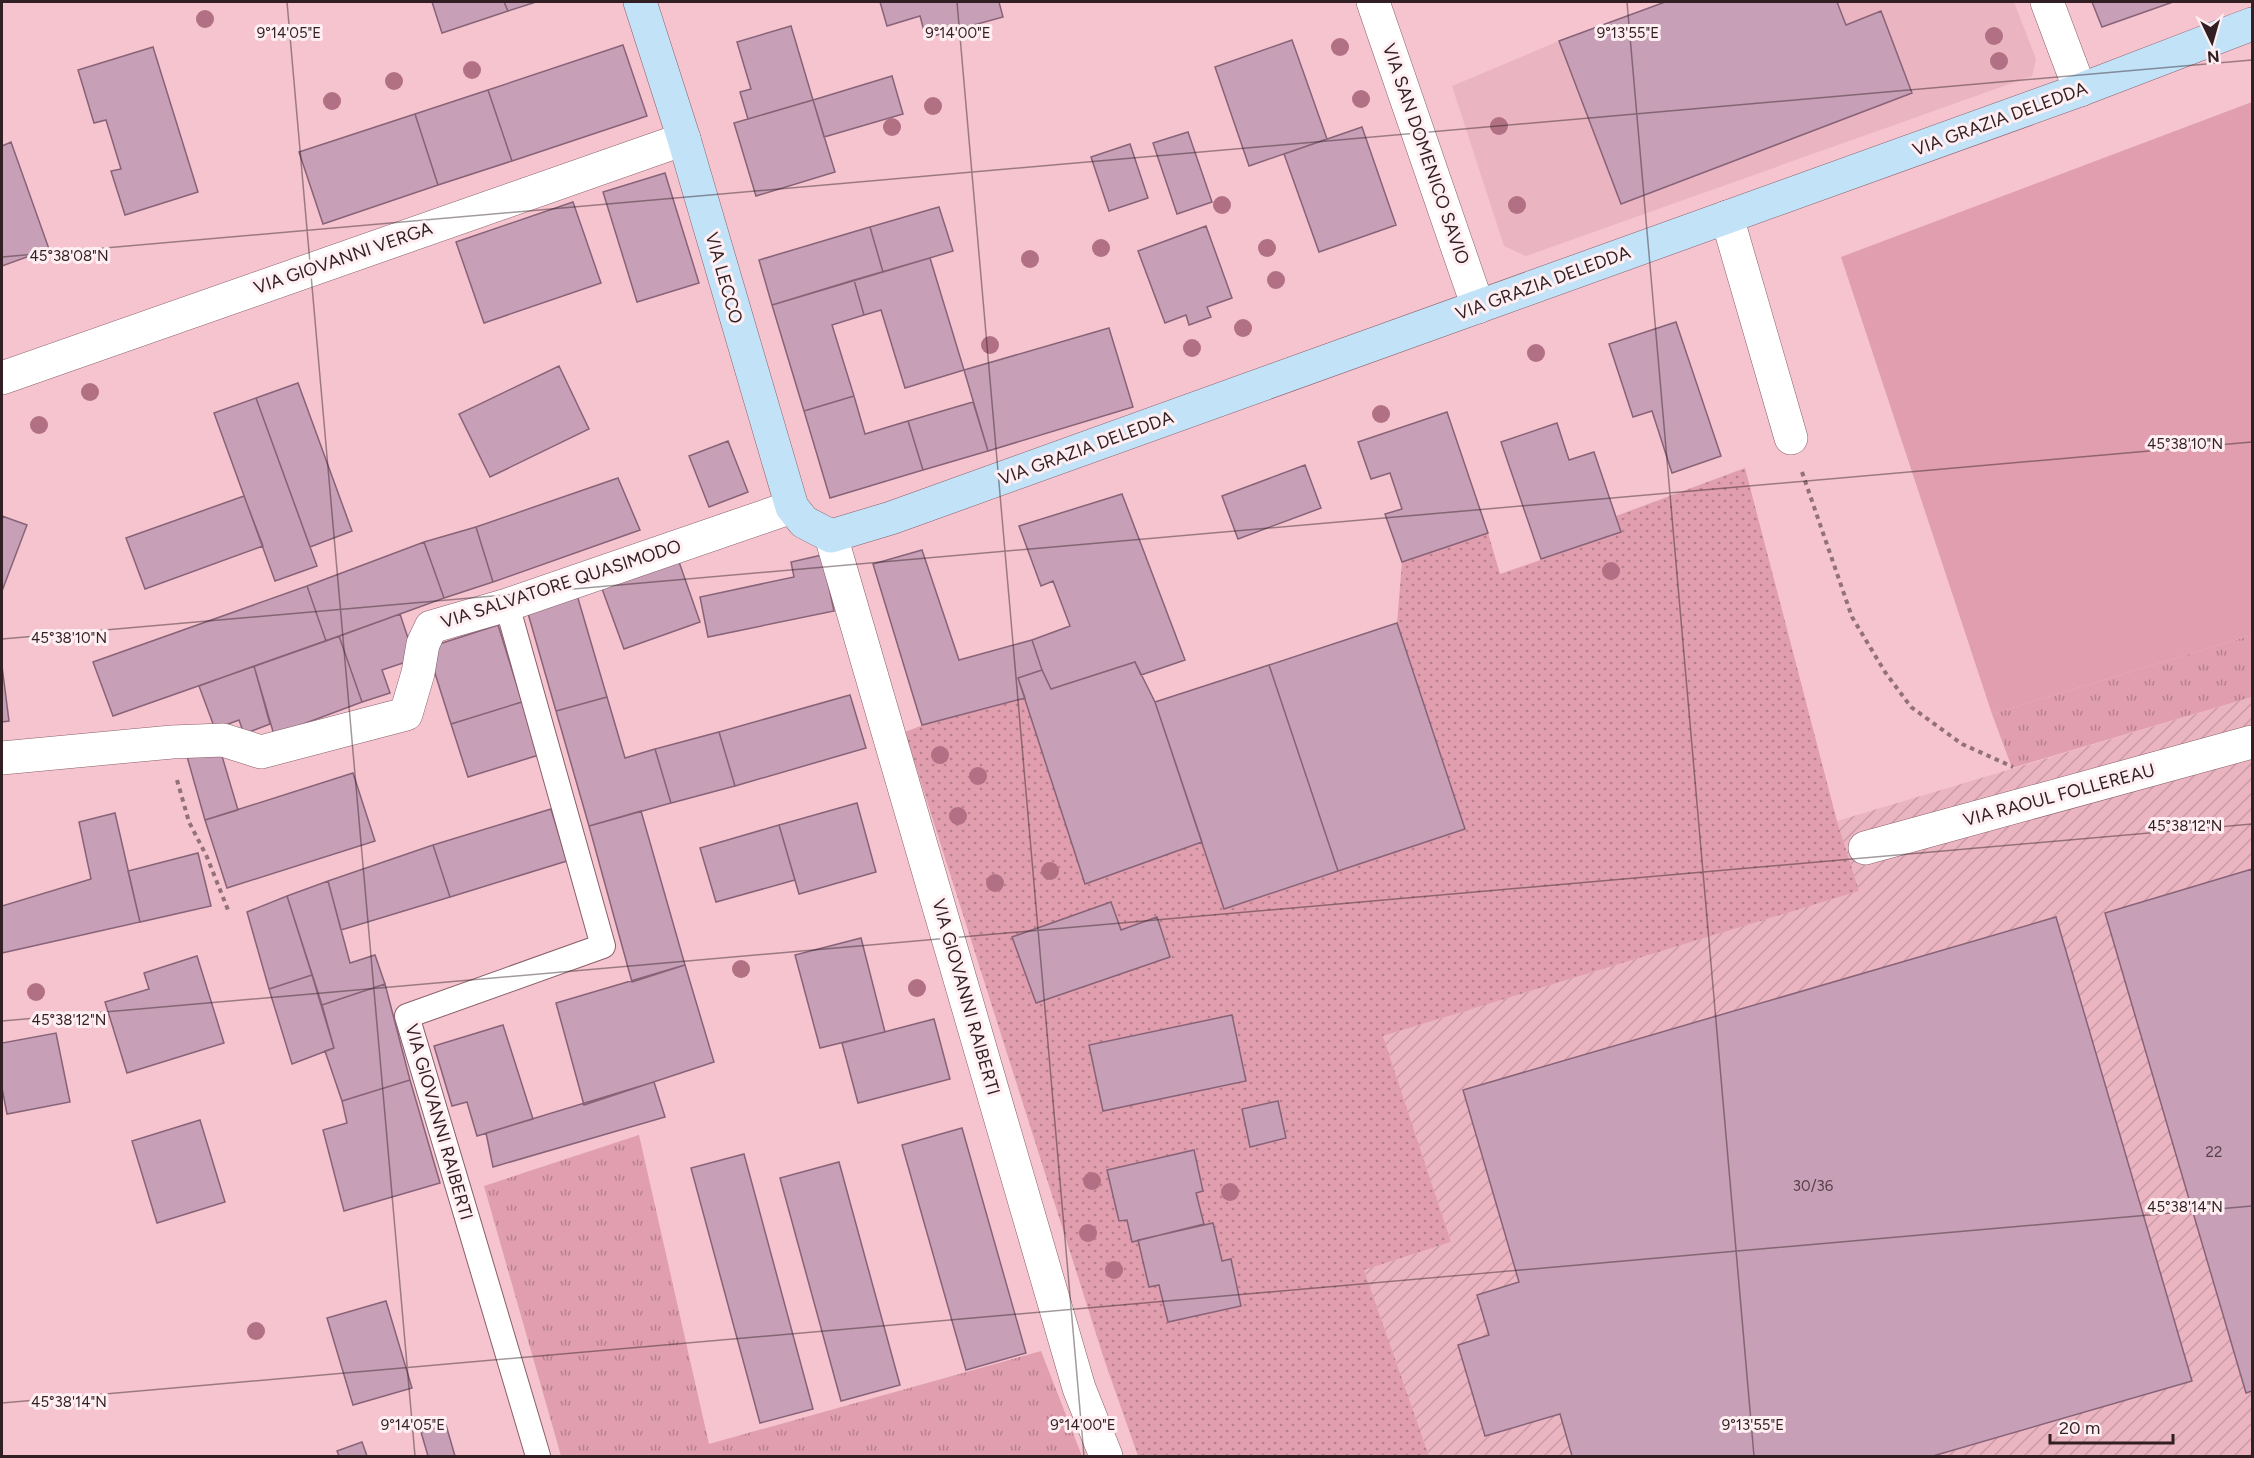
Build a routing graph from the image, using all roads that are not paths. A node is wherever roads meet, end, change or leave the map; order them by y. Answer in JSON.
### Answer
{"nodes":[{"id":1,"x":640,"y":2,"type":"edge"},
{"id":2,"x":1373,"y":2,"type":"edge"},
{"id":3,"x":2047,"y":2,"type":"edge"},
{"id":4,"x":2253,"y":24,"type":"edge"},
{"id":5,"x":2080,"y":90,"type":"junction"},
{"id":6,"x":684,"y":139,"type":"junction"},
{"id":7,"x":1727,"y":217,"type":"junction"},
{"id":8,"x":1478,"y":307,"type":"junction"},
{"id":9,"x":2,"y":378,"type":"edge"},
{"id":10,"x":1791,"y":438,"type":"road end"},
{"id":11,"x":792,"y":507,"type":"junction"},
{"id":12,"x":831,"y":536,"type":"junction"},
{"id":13,"x":507,"y":605,"type":"junction"},
{"id":14,"x":2253,"y":742,"type":"edge"},
{"id":15,"x":2,"y":758,"type":"edge"},
{"id":16,"x":1865,"y":848,"type":"dead end"},
{"id":17,"x":538,"y":1456,"type":"edge"},
{"id":18,"x":1106,"y":1456,"type":"edge"}],
"edges":[{"from":1,"to":6,"type":"street","name":"VIA LECCO"},
{"from":2,"to":8,"type":"street","name":"VIA SAN DOMENICO SAVIO"},
{"from":3,"to":5,"type":"street"},
{"from":4,"to":5,"type":"street","name":"VIA GRAZIA DELEDDA"},
{"from":5,"to":7,"type":"street","name":"VIA GRAZIA DELEDDA"},
{"from":6,"to":9,"type":"street","name":"VIA GIOVANNI VERGA"},
{"from":6,"to":11,"type":"street","name":"VIA LECCO"},
{"from":7,"to":8,"type":"street","name":"VIA GRAZIA DELEDDA"},
{"from":7,"to":10,"type":"street"},
{"from":8,"to":12,"type":"street","name":"VIA GRAZIA DELEDDA"},
{"from":11,"to":12,"type":"street"},
{"from":11,"to":13,"type":"street","name":"VIA SALVATORE QUASIMODO"},
{"from":12,"to":18,"type":"street","name":"VIA GIOVANNI RAIBERTI"},
{"from":13,"to":15,"type":"street","name":"VIA SALVATORE QUASIMODO"},
{"from":13,"to":17,"type":"lane","name":"VIA GIOVANNI RAIBERTI"},
{"from":14,"to":16,"type":"street","name":"VIA RAOUL FOLLEREAU"}]}
